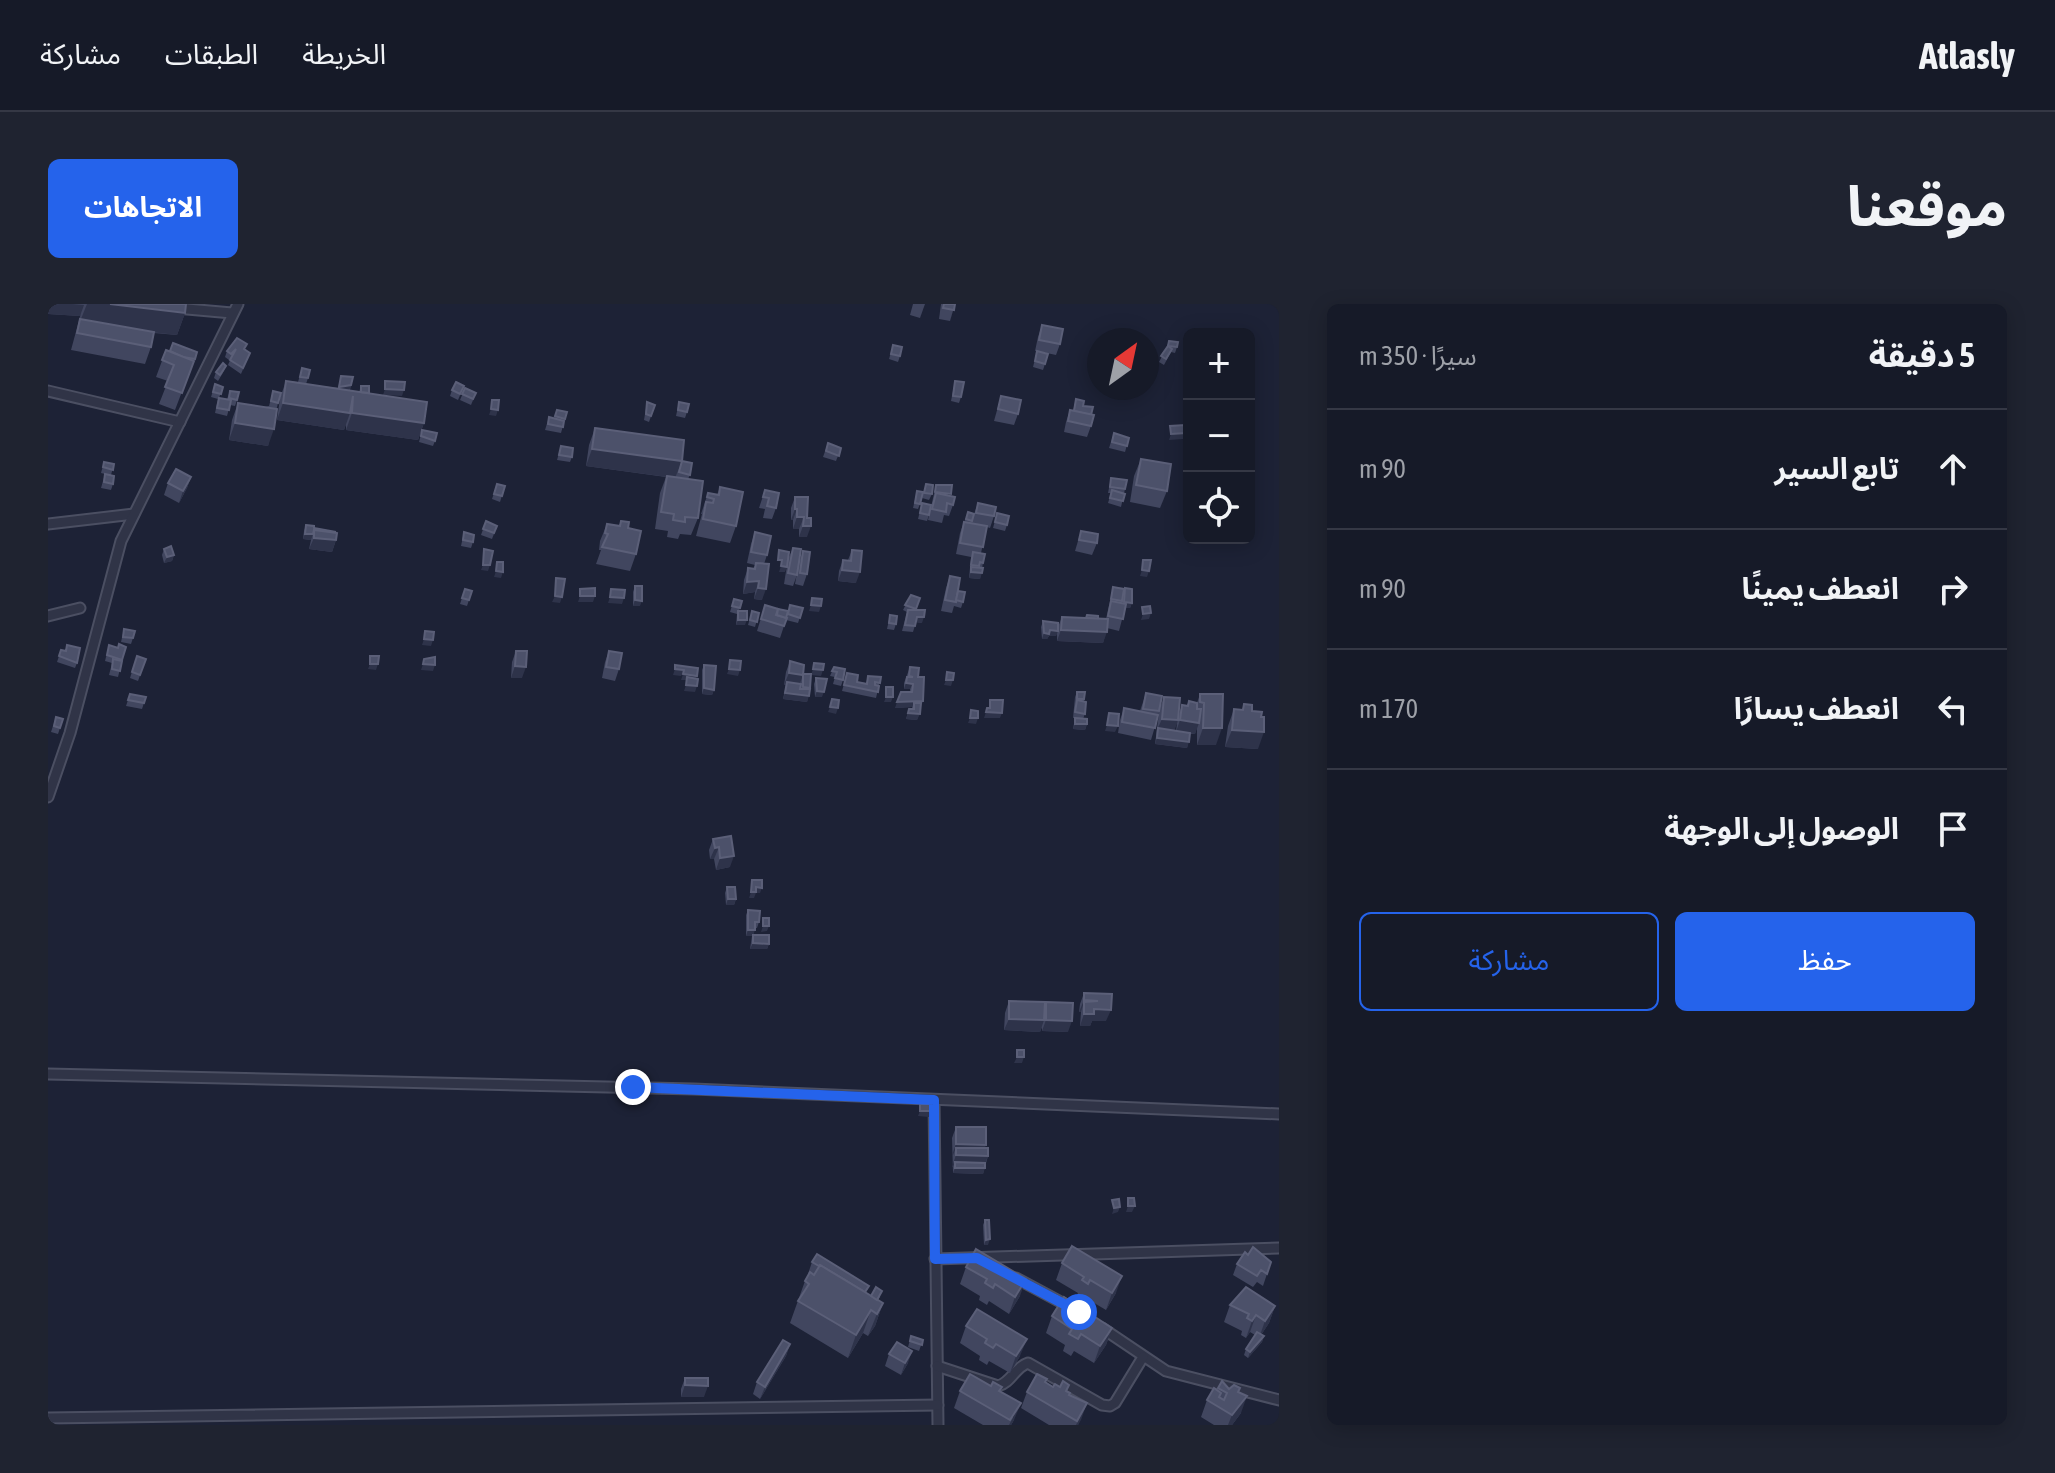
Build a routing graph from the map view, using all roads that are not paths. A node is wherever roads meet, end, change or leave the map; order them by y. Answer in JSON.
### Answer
{"nodes":[{"id":1,"x":158,"y":307,"type":"edge"},
{"id":2,"x":235,"y":309,"type":"edge"},
{"id":3,"x":48,"y":391,"type":"edge"},
{"id":4,"x":180,"y":422,"type":"junction"},
{"id":5,"x":134,"y":514,"type":"junction"},
{"id":6,"x":48,"y":524,"type":"edge"},
{"id":7,"x":80,"y":608,"type":"dead end"},
{"id":8,"x":48,"y":616,"type":"edge"},
{"id":9,"x":48,"y":797,"type":"edge"},
{"id":10,"x":48,"y":1074,"type":"edge"},
{"id":11,"x":934,"y":1100,"type":"junction"},
{"id":12,"x":1279,"y":1114,"type":"edge"},
{"id":13,"x":1279,"y":1248,"type":"edge"},
{"id":14,"x":977,"y":1258,"type":"junction"},
{"id":15,"x":935,"y":1259,"type":"junction"},
{"id":16,"x":1079,"y":1312,"type":"edge"},
{"id":17,"x":1092,"y":1321,"type":"edge"},
{"id":18,"x":1143,"y":1357,"type":"junction"},
{"id":19,"x":937,"y":1366,"type":"junction"},
{"id":20,"x":1279,"y":1400,"type":"edge"},
{"id":21,"x":938,"y":1405,"type":"junction"},
{"id":22,"x":48,"y":1418,"type":"edge"},
{"id":23,"x":938,"y":1425,"type":"edge"}],
"edges":[{"from":1,"to":2,"type":"street"},
{"from":2,"to":4,"type":"street"},
{"from":3,"to":4,"type":"street"},
{"from":4,"to":5,"type":"street"},
{"from":5,"to":6,"type":"street"},
{"from":5,"to":9,"type":"street"},
{"from":7,"to":8,"type":"street"},
{"from":10,"to":11,"type":"street"},
{"from":11,"to":12,"type":"street"},
{"from":11,"to":15,"type":"street"},
{"from":13,"to":14,"type":"street"},
{"from":14,"to":15,"type":"street"},
{"from":14,"to":16,"type":"street"},
{"from":15,"to":19,"type":"street"},
{"from":17,"to":18,"type":"street"},
{"from":18,"to":19,"type":"street"},
{"from":18,"to":20,"type":"street"},
{"from":19,"to":21,"type":"street"},
{"from":21,"to":22,"type":"street"},
{"from":21,"to":23,"type":"street"}]}
